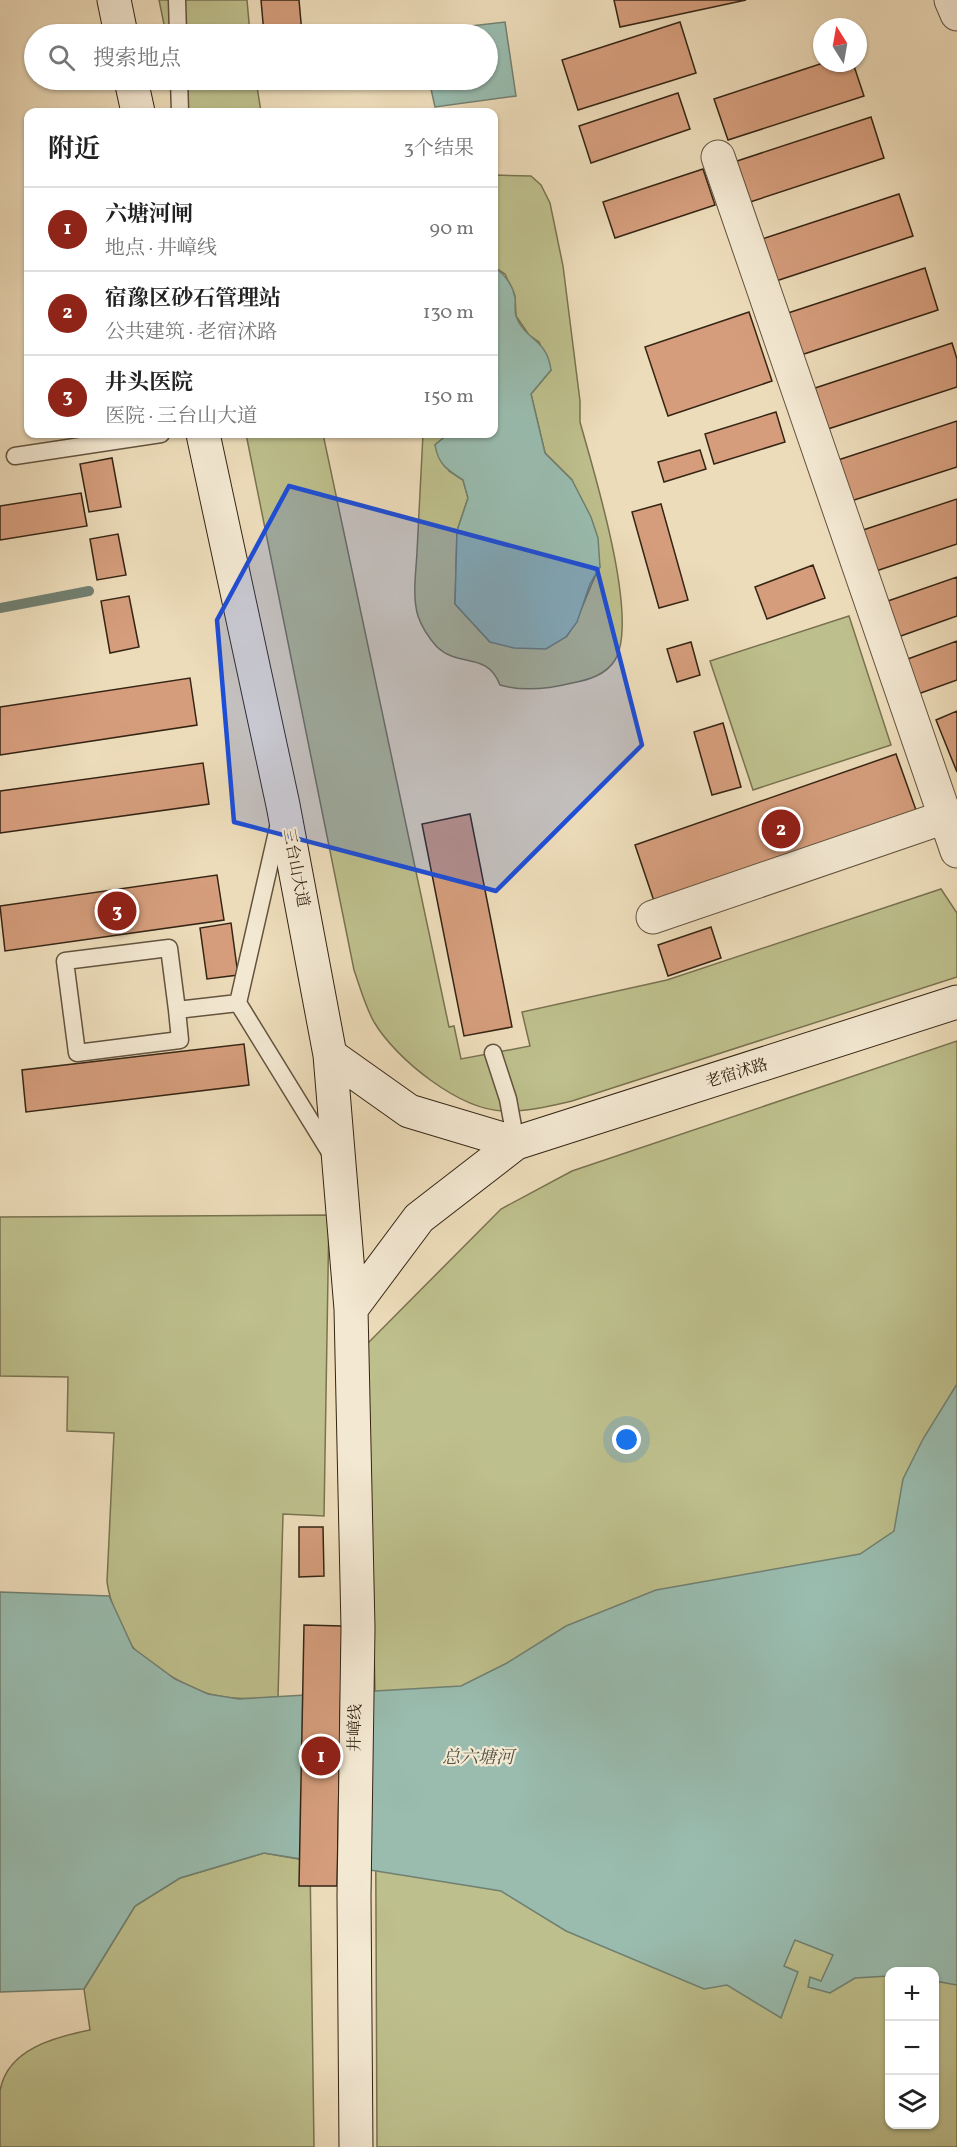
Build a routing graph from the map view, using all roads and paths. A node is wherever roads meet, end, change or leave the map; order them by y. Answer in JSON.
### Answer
{"nodes":[{"id":1,"x":114,"y":0,"type":"edge"},
{"id":2,"x":177,"y":0,"type":"edge"},
{"id":3,"x":951,"y":0,"type":"edge"},
{"id":4,"x":957,"y":14,"type":"edge"},
{"id":5,"x":119,"y":24,"type":"edge"},
{"id":6,"x":178,"y":24,"type":"edge"},
{"id":7,"x":133,"y":90,"type":"edge"},
{"id":8,"x":179,"y":90,"type":"edge"},
{"id":9,"x":137,"y":108,"type":"edge"},
{"id":10,"x":180,"y":108,"type":"edge"},
{"id":11,"x":718,"y":157,"type":"dead end"},
{"id":12,"x":134,"y":438,"type":"edge"},
{"id":13,"x":204,"y":438,"type":"edge"},
{"id":14,"x":15,"y":456,"type":"dead end"},
{"id":15,"x":283,"y":805,"type":"junction"},
{"id":16,"x":945,"y":818,"type":"junction"},
{"id":17,"x":957,"y":851,"type":"edge"},
{"id":18,"x":653,"y":918,"type":"dead end"},
{"id":19,"x":957,"y":1002,"type":"edge"},
{"id":20,"x":238,"y":1003,"type":"junction"},
{"id":21,"x":177,"y":1010,"type":"junction"},
{"id":22,"x":493,"y":1053,"type":"dead end"},
{"id":23,"x":330,"y":1055,"type":"junction"},
{"id":24,"x":516,"y":1143,"type":"junction"},
{"id":25,"x":339,"y":1167,"type":"junction"},
{"id":26,"x":351,"y":1309,"type":"junction"},
{"id":27,"x":356,"y":2147,"type":"edge"}],
"edges":[{"from":1,"to":5,"type":"main road"},
{"from":2,"to":6,"type":"lane"},
{"from":3,"to":4,"type":"main road"},
{"from":7,"to":9,"type":"main road"},
{"from":8,"to":10,"type":"lane"},
{"from":11,"to":16,"type":"main road"},
{"from":12,"to":14,"type":"lane"},
{"from":13,"to":15,"type":"main road","name":"三台山大道"},
{"from":15,"to":20,"type":"lane"},
{"from":15,"to":23,"type":"main road","name":"三台山大道"},
{"from":16,"to":17,"type":"main road"},
{"from":16,"to":18,"type":"main road"},
{"from":19,"to":24,"type":"main road","name":"老宿沭路"},
{"from":20,"to":21,"type":"lane"},
{"from":20,"to":25,"type":"lane"},
{"from":21,"to":21,"type":"lane"},
{"from":22,"to":24,"type":"lane"},
{"from":23,"to":24,"type":"main road"},
{"from":23,"to":25,"type":"main road","name":"三台山大道"},
{"from":24,"to":26,"type":"main road","name":"老宿沭路"},
{"from":25,"to":26,"type":"main road","name":"三台山大道"},
{"from":26,"to":27,"type":"main road","name":"井嶂线"}]}
